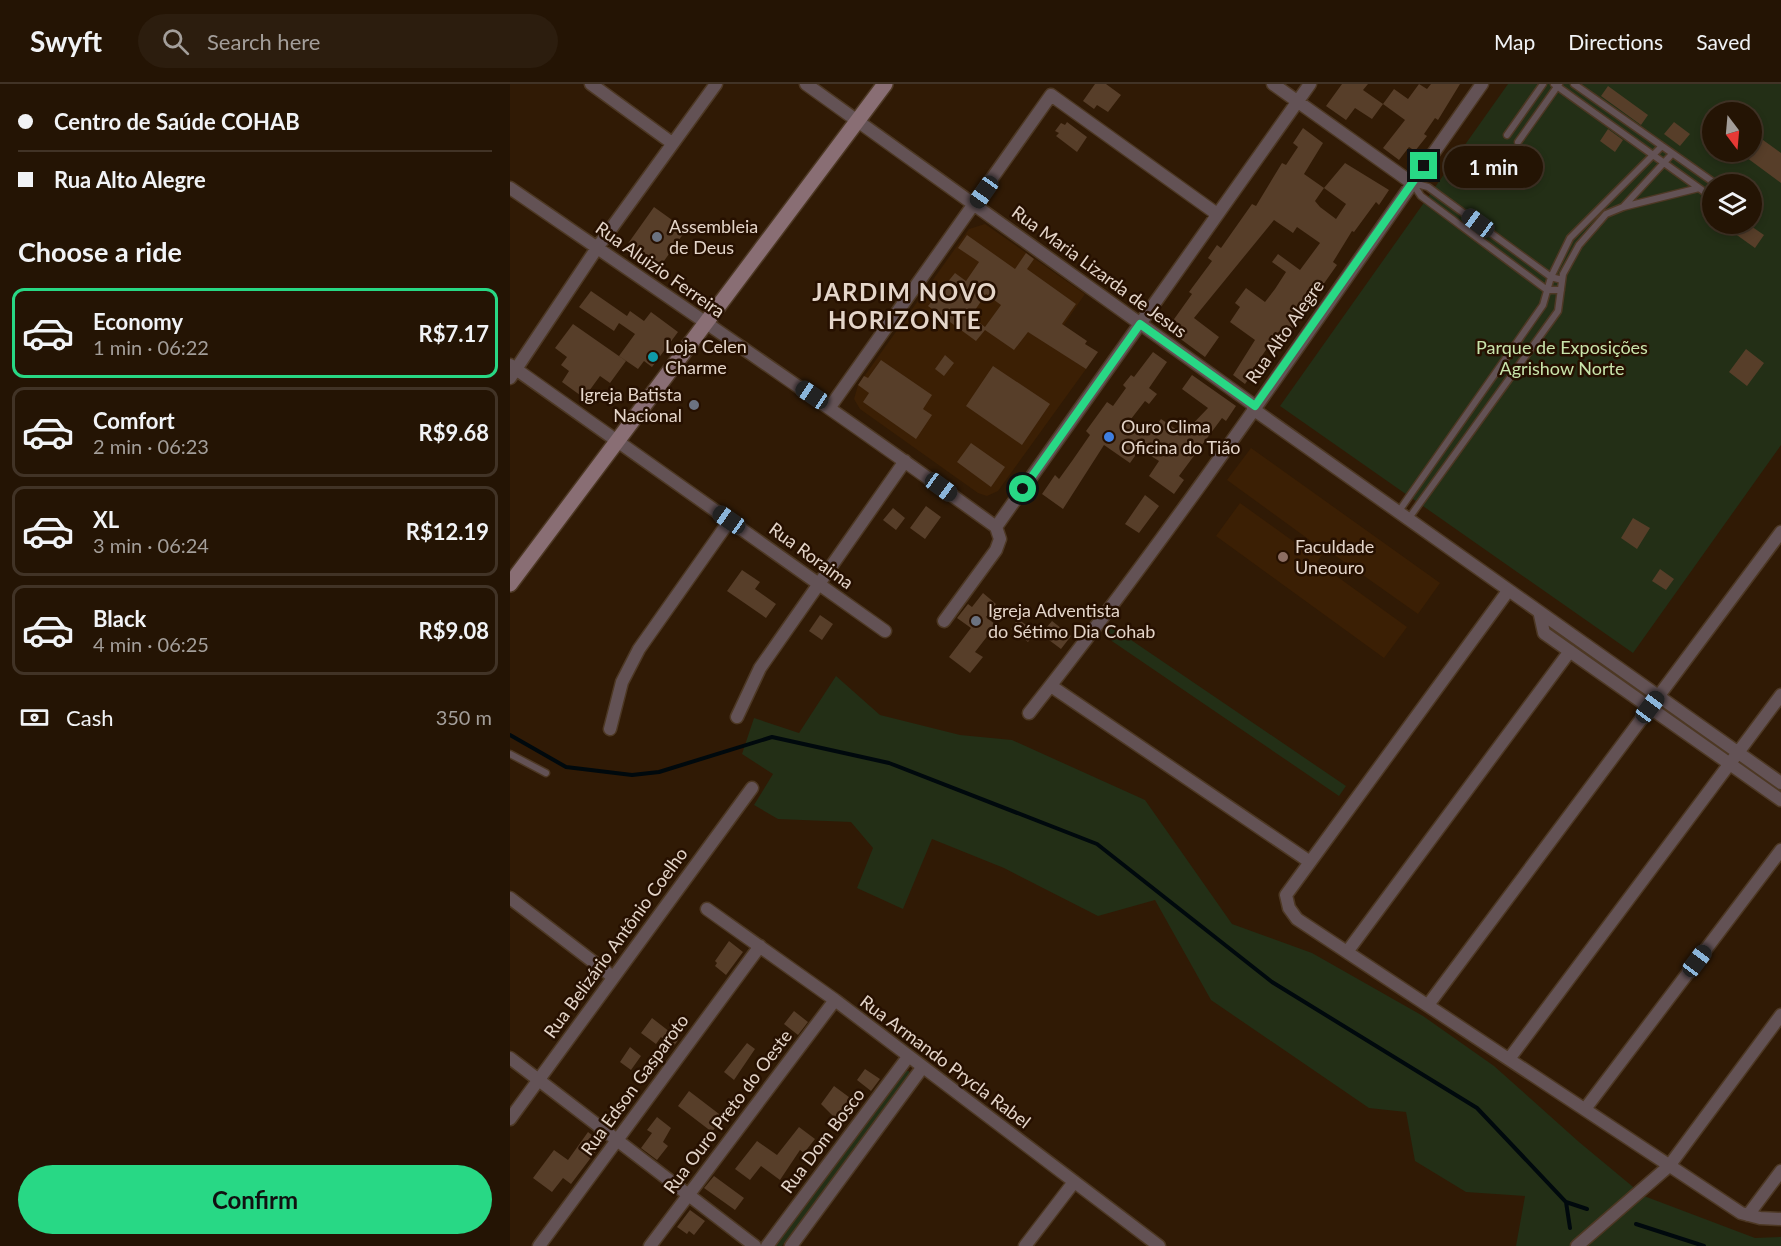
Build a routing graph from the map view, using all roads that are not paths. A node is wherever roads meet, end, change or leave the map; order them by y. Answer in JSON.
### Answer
{"nodes":[{"id":1,"x":591,"y":84,"type":"edge"},
{"id":2,"x":716,"y":84,"type":"edge"},
{"id":3,"x":806,"y":84,"type":"edge"},
{"id":4,"x":885,"y":84,"type":"edge"},
{"id":5,"x":1273,"y":84,"type":"edge"},
{"id":6,"x":1310,"y":84,"type":"edge"},
{"id":7,"x":1482,"y":84,"type":"edge"},
{"id":8,"x":1543,"y":84,"type":"edge"},
{"id":9,"x":1574,"y":84,"type":"edge"},
{"id":10,"x":1557,"y":85,"type":"edge"},
{"id":11,"x":1050,"y":90,"type":"edge"},
{"id":12,"x":1298,"y":102,"type":"junction"},
{"id":13,"x":857,"y":121,"type":"junction"},
{"id":14,"x":1507,"y":135,"type":"dead end"},
{"id":15,"x":1518,"y":142,"type":"dead end"},
{"id":16,"x":672,"y":143,"type":"junction"},
{"id":17,"x":1662,"y":146,"type":"junction"},
{"id":18,"x":1672,"y":154,"type":"junction"},
{"id":19,"x":1654,"y":156,"type":"junction"},
{"id":20,"x":1664,"y":164,"type":"junction"},
{"id":21,"x":1702,"y":174,"type":"edge"},
{"id":22,"x":1412,"y":183,"type":"junction"},
{"id":23,"x":510,"y":188,"type":"edge"},
{"id":24,"x":1699,"y":188,"type":"junction"},
{"id":25,"x":1702,"y":190,"type":"edge"},
{"id":26,"x":974,"y":205,"type":"junction"},
{"id":27,"x":1623,"y":207,"type":"junction"},
{"id":28,"x":1216,"y":214,"type":"junction"},
{"id":29,"x":1495,"y":235,"type":"junction"},
{"id":30,"x":1488,"y":245,"type":"junction"},
{"id":31,"x":597,"y":248,"type":"junction"},
{"id":32,"x":1551,"y":277,"type":"junction"},
{"id":33,"x":1562,"y":280,"type":"junction"},
{"id":34,"x":1546,"y":290,"type":"junction"},
{"id":35,"x":1561,"y":290,"type":"junction"},
{"id":36,"x":706,"y":324,"type":"junction"},
{"id":37,"x":1140,"y":324,"type":"junction"},
{"id":38,"x":512,"y":371,"type":"edge"},
{"id":39,"x":830,"y":407,"type":"junction"},
{"id":40,"x":1254,"y":407,"type":"junction"},
{"id":41,"x":617,"y":440,"type":"junction"},
{"id":42,"x":905,"y":461,"type":"junction"},
{"id":43,"x":1404,"y":515,"type":"junction"},
{"id":44,"x":729,"y":520,"type":"junction"},
{"id":45,"x":996,"y":527,"type":"junction"},
{"id":46,"x":1781,"y":532,"type":"edge"},
{"id":47,"x":817,"y":583,"type":"junction"},
{"id":48,"x":510,"y":584,"type":"edge"},
{"id":49,"x":1508,"y":591,"type":"junction"},
{"id":50,"x":1540,"y":615,"type":"junction"},
{"id":51,"x":944,"y":621,"type":"dead end"},
{"id":52,"x":885,"y":631,"type":"dead end"},
{"id":53,"x":1570,"y":651,"type":"junction"},
{"id":54,"x":1050,"y":686,"type":"junction"},
{"id":55,"x":1781,"y":695,"type":"edge"},
{"id":56,"x":1654,"y":702,"type":"junction"},
{"id":57,"x":1029,"y":713,"type":"dead end"},
{"id":58,"x":737,"y":717,"type":"dead end"},
{"id":59,"x":610,"y":729,"type":"dead end"},
{"id":60,"x":1738,"y":753,"type":"junction"},
{"id":61,"x":510,"y":754,"type":"edge"},
{"id":62,"x":1730,"y":763,"type":"junction"},
{"id":63,"x":546,"y":773,"type":"dead end"},
{"id":64,"x":1781,"y":783,"type":"edge"},
{"id":65,"x":752,"y":788,"type":"dead end"},
{"id":66,"x":1781,"y":800,"type":"edge"},
{"id":67,"x":1781,"y":850,"type":"edge"},
{"id":68,"x":1310,"y":861,"type":"junction"},
{"id":69,"x":510,"y":898,"type":"edge"},
{"id":70,"x":707,"y":909,"type":"dead end"},
{"id":71,"x":760,"y":946,"type":"junction"},
{"id":72,"x":1347,"y":952,"type":"junction"},
{"id":73,"x":613,"y":977,"type":"junction"},
{"id":74,"x":835,"y":1000,"type":"junction"},
{"id":75,"x":1428,"y":1005,"type":"junction"},
{"id":76,"x":1781,"y":1015,"type":"edge"},
{"id":77,"x":908,"y":1057,"type":"junction"},
{"id":78,"x":510,"y":1058,"type":"edge"},
{"id":79,"x":1509,"y":1059,"type":"junction"},
{"id":80,"x":922,"y":1068,"type":"junction"},
{"id":81,"x":539,"y":1079,"type":"junction"},
{"id":82,"x":1586,"y":1109,"type":"junction"},
{"id":83,"x":510,"y":1119,"type":"edge"},
{"id":84,"x":618,"y":1140,"type":"junction"},
{"id":85,"x":1669,"y":1165,"type":"junction"},
{"id":86,"x":1781,"y":1171,"type":"edge"},
{"id":87,"x":1074,"y":1182,"type":"junction"},
{"id":88,"x":688,"y":1194,"type":"junction"},
{"id":89,"x":1748,"y":1215,"type":"junction"},
{"id":90,"x":1781,"y":1219,"type":"edge"},
{"id":91,"x":1150,"y":1244,"type":"edge"},
{"id":92,"x":539,"y":1246,"type":"edge"},
{"id":93,"x":650,"y":1246,"type":"edge"},
{"id":94,"x":755,"y":1246,"type":"edge"},
{"id":95,"x":767,"y":1246,"type":"edge"},
{"id":96,"x":791,"y":1246,"type":"edge"},
{"id":97,"x":1025,"y":1246,"type":"edge"},
{"id":98,"x":1577,"y":1246,"type":"edge"}],
"edges":[{"from":1,"to":16,"type":"street"},
{"from":2,"to":16,"type":"street"},
{"from":3,"to":13,"type":"street","name":"Rua Maria Lizarda de Jesus"},
{"from":4,"to":13,"type":"street"},
{"from":5,"to":12,"type":"street"},
{"from":6,"to":12,"type":"street"},
{"from":7,"to":22,"type":"street","name":"Rua Alto Alegre"},
{"from":8,"to":14,"type":"lane"},
{"from":9,"to":17,"type":"lane"},
{"from":10,"to":15,"type":"lane"},
{"from":10,"to":19,"type":"lane"},
{"from":11,"to":26,"type":"street"},
{"from":11,"to":28,"type":"street"},
{"from":12,"to":22,"type":"street"},
{"from":12,"to":28,"type":"street"},
{"from":13,"to":26,"type":"street","name":"Rua Maria Lizarda de Jesus"},
{"from":13,"to":36,"type":"street"},
{"from":16,"to":31,"type":"street"},
{"from":17,"to":18,"type":"lane"},
{"from":17,"to":19,"type":"lane"},
{"from":18,"to":20,"type":"lane"},
{"from":18,"to":21,"type":"lane"},
{"from":19,"to":20,"type":"lane"},
{"from":19,"to":32,"type":"lane"},
{"from":20,"to":24,"type":"lane"},
{"from":20,"to":27,"type":"lane"},
{"from":22,"to":29,"type":"lane"},
{"from":22,"to":30,"type":"lane"},
{"from":22,"to":40,"type":"street","name":"Rua Alto Alegre"},
{"from":23,"to":31,"type":"street","name":"Rua Aluizio Ferreira"},
{"from":24,"to":25,"type":"lane"},
{"from":24,"to":27,"type":"lane"},
{"from":26,"to":37,"type":"street","name":"Rua Maria Lizarda de Jesus"},
{"from":26,"to":39,"type":"street"},
{"from":27,"to":33,"type":"lane"},
{"from":28,"to":37,"type":"street"},
{"from":29,"to":30,"type":"lane"},
{"from":29,"to":32,"type":"lane"},
{"from":30,"to":34,"type":"lane"},
{"from":31,"to":36,"type":"street","name":"Rua Aluizio Ferreira"},
{"from":31,"to":38,"type":"street"},
{"from":32,"to":33,"type":"lane"},
{"from":32,"to":34,"type":"lane"},
{"from":33,"to":35,"type":"lane"},
{"from":34,"to":35,"type":"lane"},
{"from":34,"to":43,"type":"lane"},
{"from":35,"to":43,"type":"lane"},
{"from":36,"to":39,"type":"street","name":"Rua Aluizio Ferreira"},
{"from":36,"to":41,"type":"street"},
{"from":37,"to":40,"type":"street","name":"Rua Maria Lizarda de Jesus"},
{"from":37,"to":45,"type":"street"},
{"from":38,"to":41,"type":"street","name":"Rua Roraima"},
{"from":39,"to":42,"type":"street","name":"Rua Aluizio Ferreira"},
{"from":40,"to":43,"type":"street","name":"Rua Maria Lizarda de Jesus"},
{"from":40,"to":54,"type":"street","name":"Rua Alto Alegre"},
{"from":41,"to":44,"type":"street","name":"Rua Roraima"},
{"from":41,"to":48,"type":"street"},
{"from":42,"to":45,"type":"street","name":"Rua Aluizio Ferreira"},
{"from":42,"to":47,"type":"street"},
{"from":43,"to":49,"type":"street","name":"Rua Maria Lizarda de Jesus"},
{"from":44,"to":47,"type":"street","name":"Rua Roraima"},
{"from":44,"to":59,"type":"street"},
{"from":45,"to":51,"type":"street"},
{"from":46,"to":56,"type":"street"},
{"from":47,"to":52,"type":"street","name":"Rua Roraima"},
{"from":47,"to":58,"type":"street"},
{"from":49,"to":50,"type":"street","name":"Rua Maria Lizarda de Jesus"},
{"from":49,"to":68,"type":"street"},
{"from":50,"to":53,"type":"street"},
{"from":50,"to":56,"type":"street","name":"Rua Maria Lizarda de Jesus"},
{"from":53,"to":56,"type":"street"},
{"from":53,"to":72,"type":"street"},
{"from":54,"to":57,"type":"street","name":"Rua Alto Alegre"},
{"from":54,"to":68,"type":"street"},
{"from":55,"to":60,"type":"street"},
{"from":56,"to":60,"type":"street"},
{"from":56,"to":62,"type":"street"},
{"from":56,"to":75,"type":"street"},
{"from":60,"to":62,"type":"street"},
{"from":60,"to":64,"type":"street"},
{"from":61,"to":63,"type":"lane"},
{"from":62,"to":66,"type":"street"},
{"from":62,"to":79,"type":"street"},
{"from":65,"to":73,"type":"street","name":"Rua Belizário Antônio Coelho"},
{"from":67,"to":82,"type":"street"},
{"from":68,"to":72,"type":"street"},
{"from":69,"to":73,"type":"street"},
{"from":70,"to":71,"type":"street","name":"Rua Armando Prycla Rabel"},
{"from":71,"to":74,"type":"street","name":"Rua Armando Prycla Rabel"},
{"from":71,"to":84,"type":"street","name":"Rua Edson Gasparoto"},
{"from":72,"to":75,"type":"street"},
{"from":73,"to":81,"type":"street","name":"Rua Belizário Antônio Coelho"},
{"from":74,"to":77,"type":"street","name":"Rua Armando Prycla Rabel"},
{"from":74,"to":88,"type":"street","name":"Rua Ouro Preto do Oeste"},
{"from":75,"to":79,"type":"street"},
{"from":76,"to":85,"type":"street"},
{"from":77,"to":80,"type":"street","name":"Rua Armando Prycla Rabel"},
{"from":77,"to":95,"type":"street","name":"Rua Dom Bosco"},
{"from":78,"to":81,"type":"street"},
{"from":79,"to":82,"type":"street"},
{"from":80,"to":87,"type":"street","name":"Rua Armando Prycla Rabel"},
{"from":80,"to":96,"type":"street","name":"Rua Dom Bosco"},
{"from":81,"to":83,"type":"street","name":"Rua Belizário Antônio Coelho"},
{"from":81,"to":84,"type":"street"},
{"from":82,"to":85,"type":"street"},
{"from":84,"to":88,"type":"street"},
{"from":84,"to":92,"type":"street","name":"Rua Edson Gasparoto"},
{"from":85,"to":89,"type":"street"},
{"from":85,"to":98,"type":"street"},
{"from":86,"to":89,"type":"street"},
{"from":87,"to":91,"type":"street","name":"Rua Armando Prycla Rabel"},
{"from":87,"to":97,"type":"street"},
{"from":88,"to":93,"type":"street","name":"Rua Ouro Preto do Oeste"},
{"from":88,"to":94,"type":"street"},
{"from":89,"to":90,"type":"street"}]}
